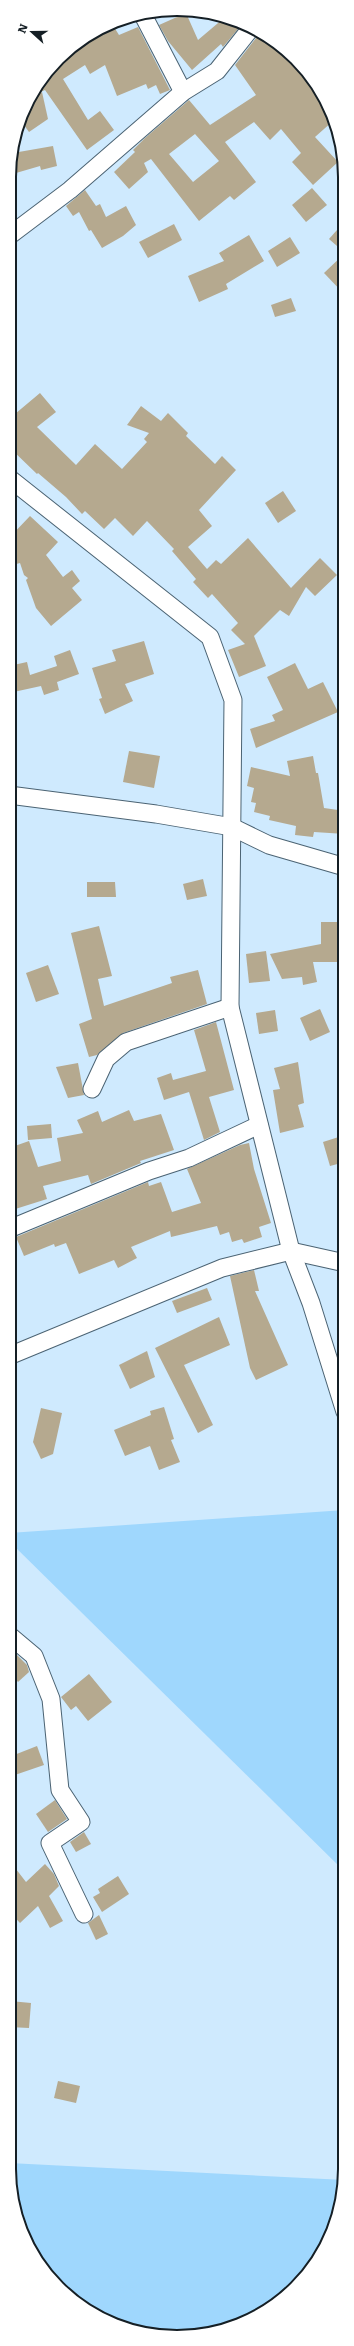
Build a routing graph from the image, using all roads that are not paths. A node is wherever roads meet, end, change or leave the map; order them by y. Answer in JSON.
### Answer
{"nodes":[{"id":1,"x":145,"y":19,"type":"edge"},
{"id":2,"x":247,"y":33,"type":"edge"},
{"id":3,"x":183,"y":92,"type":"junction"},
{"id":4,"x":16,"y":231,"type":"edge"},
{"id":5,"x":16,"y":484,"type":"edge"},
{"id":6,"x":16,"y":797,"type":"edge"},
{"id":7,"x":232,"y":827,"type":"junction"},
{"id":8,"x":338,"y":865,"type":"edge"},
{"id":9,"x":230,"y":1007,"type":"junction"},
{"id":10,"x":92,"y":1090,"type":"dead end"},
{"id":11,"x":259,"y":1125,"type":"junction"},
{"id":12,"x":16,"y":1226,"type":"edge"},
{"id":13,"x":292,"y":1251,"type":"junction"},
{"id":14,"x":338,"y":1261,"type":"edge"},
{"id":15,"x":16,"y":1353,"type":"edge"},
{"id":16,"x":338,"y":1390,"type":"edge"},
{"id":17,"x":16,"y":1641,"type":"edge"},
{"id":18,"x":84,"y":1914,"type":"dead end"}],
"edges":[{"from":1,"to":3,"type":"street"},
{"from":2,"to":3,"type":"street"},
{"from":3,"to":4,"type":"street"},
{"from":5,"to":7,"type":"street"},
{"from":6,"to":7,"type":"street"},
{"from":7,"to":8,"type":"street"},
{"from":7,"to":9,"type":"street"},
{"from":9,"to":10,"type":"street"},
{"from":9,"to":11,"type":"street"},
{"from":11,"to":12,"type":"street"},
{"from":11,"to":13,"type":"street"},
{"from":13,"to":14,"type":"street"},
{"from":13,"to":15,"type":"street"},
{"from":13,"to":16,"type":"street"},
{"from":17,"to":18,"type":"street"}]}
